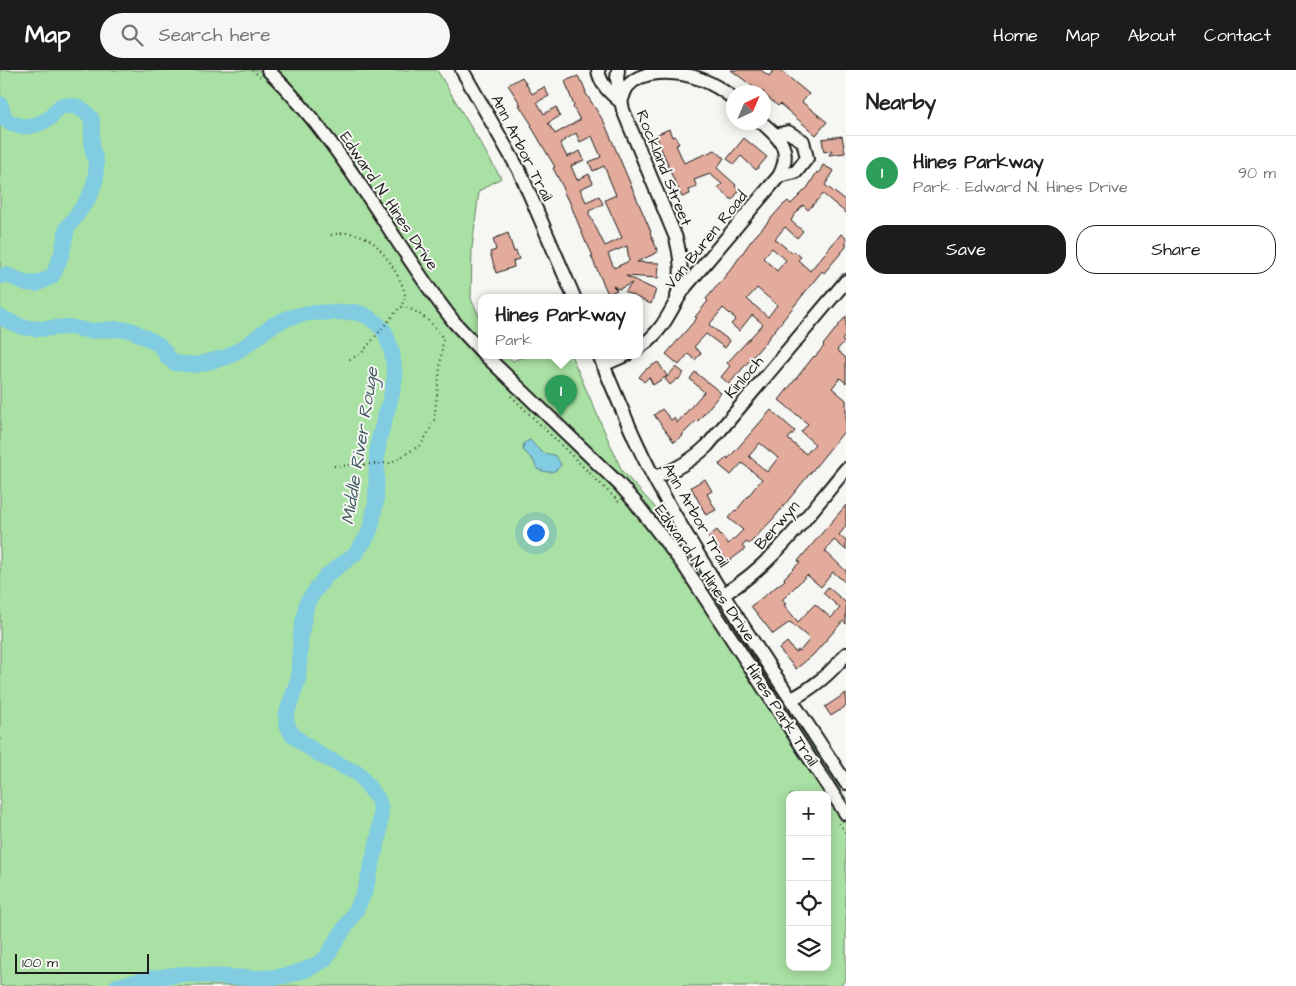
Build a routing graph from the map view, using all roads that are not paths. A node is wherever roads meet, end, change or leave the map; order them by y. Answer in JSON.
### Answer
{"nodes":[{"id":1,"x":462,"y":70,"type":"edge"},
{"id":2,"x":598,"y":70,"type":"edge"},
{"id":3,"x":618,"y":70,"type":"edge"},
{"id":4,"x":647,"y":72,"type":"edge"},
{"id":5,"x":267,"y":76,"type":"edge"},
{"id":6,"x":726,"y":93,"type":"edge"},
{"id":7,"x":621,"y":102,"type":"junction"},
{"id":8,"x":770,"y":130,"type":"edge"},
{"id":9,"x":776,"y":135,"type":"junction"},
{"id":10,"x":779,"y":176,"type":"junction"},
{"id":11,"x":846,"y":281,"type":"edge"},
{"id":12,"x":573,"y":294,"type":"edge"},
{"id":13,"x":674,"y":305,"type":"junction"},
{"id":14,"x":643,"y":345,"type":"edge"},
{"id":15,"x":478,"y":348,"type":"edge"},
{"id":16,"x":489,"y":359,"type":"edge"},
{"id":17,"x":601,"y":360,"type":"edge"},
{"id":18,"x":846,"y":469,"type":"edge"},
{"id":19,"x":654,"y":477,"type":"junction"},
{"id":20,"x":724,"y":594,"type":"junction"},
{"id":21,"x":846,"y":654,"type":"edge"},
{"id":22,"x":792,"y":699,"type":"junction"},
{"id":23,"x":846,"y":783,"type":"edge"},
{"id":24,"x":846,"y":814,"type":"edge"}],
"edges":[{"from":1,"to":12,"type":"street","name":"Ann Arbor Trail"},
{"from":2,"to":7,"type":"street","name":"Rockland Street"},
{"from":3,"to":7,"type":"street","name":"Rockland Street"},
{"from":4,"to":6,"type":"street"},
{"from":4,"to":7,"type":"street","name":"Rockland Street"},
{"from":5,"to":15,"type":"street","name":"Edward N. Hines Drive"},
{"from":7,"to":13,"type":"street","name":"Rockland Street"},
{"from":8,"to":9,"type":"street","name":"Van Buren Road"},
{"from":9,"to":10,"type":"street","name":"Van Buren Road"},
{"from":9,"to":10,"type":"street","name":"Van Buren Road"},
{"from":10,"to":13,"type":"street","name":"Van Buren Road"},
{"from":11,"to":19,"type":"street","name":"Kinloch"},
{"from":13,"to":14,"type":"street","name":"Van Buren Road"},
{"from":16,"to":24,"type":"street","name":"Edward N. Hines Drive"},
{"from":17,"to":19,"type":"street","name":"Ann Arbor Trail"},
{"from":18,"to":20,"type":"street","name":"Berwyn"},
{"from":19,"to":20,"type":"street","name":"Ann Arbor Trail"},
{"from":20,"to":22,"type":"street","name":"Ann Arbor Trail"},
{"from":21,"to":22,"type":"street"},
{"from":22,"to":23,"type":"street","name":"Ann Arbor Trail"}]}
